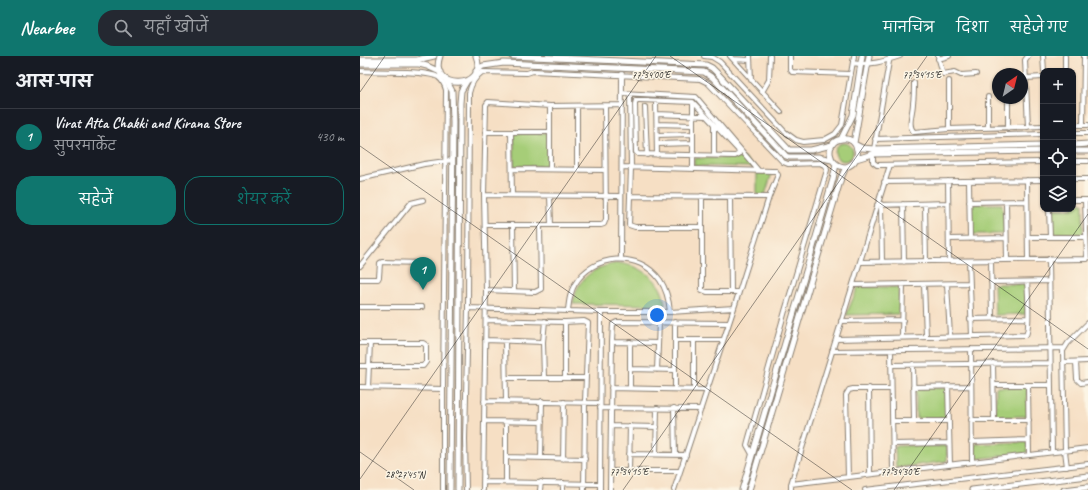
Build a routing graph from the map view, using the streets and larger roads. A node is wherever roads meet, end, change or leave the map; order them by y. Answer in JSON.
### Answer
{"nodes":[{"id":1,"x":434,"y":56,"type":"edge"},
{"id":2,"x":440,"y":56,"type":"edge"},
{"id":3,"x":476,"y":56,"type":"edge"},
{"id":4,"x":512,"y":56,"type":"edge"},
{"id":5,"x":704,"y":56,"type":"edge"},
{"id":6,"x":770,"y":56,"type":"edge"},
{"id":7,"x":790,"y":56,"type":"edge"},
{"id":8,"x":854,"y":56,"type":"edge"},
{"id":9,"x":862,"y":56,"type":"edge"},
{"id":10,"x":869,"y":56,"type":"edge"},
{"id":11,"x":900,"y":56,"type":"edge"},
{"id":12,"x":949,"y":56,"type":"edge"},
{"id":13,"x":1028,"y":56,"type":"edge"},
{"id":14,"x":1043,"y":56,"type":"edge"},
{"id":15,"x":1065,"y":56,"type":"edge"},
{"id":16,"x":1084,"y":56,"type":"edge"},
{"id":17,"x":732,"y":57,"type":"edge"},
{"id":18,"x":750,"y":58,"type":"edge"},
{"id":19,"x":890,"y":58,"type":"edge"},
{"id":20,"x":938,"y":58,"type":"edge"},
{"id":21,"x":360,"y":60,"type":"edge"},
{"id":22,"x":853,"y":63,"type":"junction"},
{"id":23,"x":360,"y":64,"type":"edge"},
{"id":24,"x":861,"y":64,"type":"junction"},
{"id":25,"x":868,"y":64,"type":"junction"},
{"id":26,"x":1025,"y":68,"type":"edge"},
{"id":27,"x":1044,"y":68,"type":"edge"},
{"id":28,"x":1065,"y":68,"type":"edge"},
{"id":29,"x":360,"y":71,"type":"edge"},
{"id":30,"x":476,"y":71,"type":"junction"},
{"id":31,"x":440,"y":72,"type":"junction"},
{"id":32,"x":622,"y":74,"type":"junction"},
{"id":33,"x":850,"y":74,"type":"junction"},
{"id":34,"x":976,"y":74,"type":"dead end"},
{"id":35,"x":1040,"y":77,"type":"edge"},
{"id":36,"x":1028,"y":78,"type":"edge"},
{"id":37,"x":446,"y":80,"type":"junction"},
{"id":38,"x":751,"y":80,"type":"junction"},
{"id":39,"x":467,"y":81,"type":"junction"},
{"id":40,"x":949,"y":81,"type":"dead end"},
{"id":41,"x":914,"y":83,"type":"dead end"},
{"id":42,"x":762,"y":92,"type":"junction"},
{"id":43,"x":622,"y":93,"type":"junction"},
{"id":44,"x":630,"y":94,"type":"junction"},
{"id":45,"x":988,"y":97,"type":"dead end"},
{"id":46,"x":656,"y":101,"type":"junction"},
{"id":47,"x":692,"y":102,"type":"junction"},
{"id":48,"x":1008,"y":104,"type":"edge"},
{"id":49,"x":1027,"y":104,"type":"edge"},
{"id":50,"x":621,"y":105,"type":"junction"},
{"id":51,"x":550,"y":106,"type":"junction"},
{"id":52,"x":577,"y":106,"type":"junction"},
{"id":53,"x":604,"y":106,"type":"junction"},
{"id":54,"x":645,"y":107,"type":"dead end"},
{"id":55,"x":781,"y":112,"type":"dead end"},
{"id":56,"x":657,"y":114,"type":"junction"},
{"id":57,"x":693,"y":115,"type":"junction"},
{"id":58,"x":706,"y":116,"type":"junction"},
{"id":59,"x":657,"y":124,"type":"junction"},
{"id":60,"x":693,"y":125,"type":"junction"},
{"id":61,"x":714,"y":125,"type":"junction"},
{"id":62,"x":1086,"y":125,"type":"edge"},
{"id":63,"x":1040,"y":126,"type":"edge"},
{"id":64,"x":1028,"y":127,"type":"junction"},
{"id":65,"x":988,"y":128,"type":"junction"},
{"id":66,"x":1008,"y":128,"type":"junction"},
{"id":67,"x":949,"y":129,"type":"junction"},
{"id":68,"x":485,"y":132,"type":"junction"},
{"id":69,"x":512,"y":132,"type":"junction"},
{"id":70,"x":550,"y":132,"type":"junction"},
{"id":71,"x":1088,"y":132,"type":"edge"},
{"id":72,"x":1076,"y":133,"type":"edge"},
{"id":73,"x":657,"y":134,"type":"junction"},
{"id":74,"x":694,"y":134,"type":"junction"},
{"id":75,"x":1040,"y":134,"type":"edge"},
{"id":76,"x":841,"y":139,"type":"junction"},
{"id":77,"x":875,"y":139,"type":"junction"},
{"id":78,"x":804,"y":142,"type":"junction"},
{"id":79,"x":657,"y":144,"type":"junction"},
{"id":80,"x":694,"y":144,"type":"junction"},
{"id":81,"x":855,"y":144,"type":"junction"},
{"id":82,"x":1088,"y":144,"type":"edge"},
{"id":83,"x":832,"y":145,"type":"junction"},
{"id":84,"x":1040,"y":145,"type":"edge"},
{"id":85,"x":1076,"y":145,"type":"edge"},
{"id":86,"x":459,"y":149,"type":"junction"},
{"id":87,"x":802,"y":151,"type":"junction"},
{"id":88,"x":1076,"y":151,"type":"edge"},
{"id":89,"x":1088,"y":151,"type":"edge"},
{"id":90,"x":873,"y":152,"type":"junction"},
{"id":91,"x":1040,"y":152,"type":"edge"},
{"id":92,"x":646,"y":155,"type":"junction"},
{"id":93,"x":657,"y":155,"type":"junction"},
{"id":94,"x":694,"y":155,"type":"junction"},
{"id":95,"x":714,"y":155,"type":"junction"},
{"id":96,"x":806,"y":157,"type":"junction"},
{"id":97,"x":856,"y":159,"type":"junction"},
{"id":98,"x":453,"y":160,"type":"junction"},
{"id":99,"x":469,"y":160,"type":"junction"},
{"id":100,"x":1088,"y":160,"type":"edge"},
{"id":101,"x":444,"y":161,"type":"junction"},
{"id":102,"x":1076,"y":161,"type":"edge"},
{"id":103,"x":834,"y":162,"type":"junction"},
{"id":104,"x":1040,"y":162,"type":"edge"},
{"id":105,"x":806,"y":163,"type":"junction"},
{"id":106,"x":890,"y":165,"type":"junction"},
{"id":107,"x":846,"y":167,"type":"junction"},
{"id":108,"x":622,"y":168,"type":"junction"},
{"id":109,"x":631,"y":168,"type":"junction"},
{"id":110,"x":512,"y":169,"type":"junction"},
{"id":111,"x":550,"y":169,"type":"junction"},
{"id":112,"x":693,"y":169,"type":"junction"},
{"id":113,"x":577,"y":170,"type":"junction"},
{"id":114,"x":605,"y":170,"type":"junction"},
{"id":115,"x":758,"y":170,"type":"junction"},
{"id":116,"x":360,"y":179,"type":"edge"},
{"id":117,"x":1076,"y":179,"type":"edge"},
{"id":118,"x":1088,"y":179,"type":"edge"},
{"id":119,"x":1026,"y":180,"type":"junction"},
{"id":120,"x":1040,"y":180,"type":"edge"},
{"id":121,"x":948,"y":181,"type":"junction"},
{"id":122,"x":969,"y":181,"type":"junction"},
{"id":123,"x":884,"y":182,"type":"junction"},
{"id":124,"x":484,"y":195,"type":"junction"},
{"id":125,"x":512,"y":195,"type":"junction"},
{"id":126,"x":550,"y":196,"type":"junction"},
{"id":127,"x":606,"y":196,"type":"junction"},
{"id":128,"x":621,"y":196,"type":"junction"},
{"id":129,"x":630,"y":196,"type":"junction"},
{"id":130,"x":702,"y":196,"type":"junction"},
{"id":131,"x":730,"y":197,"type":"junction"},
{"id":132,"x":769,"y":197,"type":"junction"},
{"id":133,"x":423,"y":200,"type":"dead end"},
{"id":134,"x":1076,"y":200,"type":"edge"},
{"id":135,"x":1087,"y":200,"type":"edge"},
{"id":136,"x":969,"y":202,"type":"junction"},
{"id":137,"x":1006,"y":202,"type":"junction"},
{"id":138,"x":1027,"y":202,"type":"junction"},
{"id":139,"x":948,"y":203,"type":"junction"},
{"id":140,"x":903,"y":204,"type":"junction"},
{"id":141,"x":925,"y":204,"type":"junction"},
{"id":142,"x":879,"y":205,"type":"junction"},
{"id":143,"x":1049,"y":212,"type":"edge"},
{"id":144,"x":486,"y":225,"type":"junction"},
{"id":145,"x":513,"y":225,"type":"junction"},
{"id":146,"x":540,"y":225,"type":"junction"},
{"id":147,"x":551,"y":226,"type":"junction"},
{"id":148,"x":702,"y":227,"type":"junction"},
{"id":149,"x":1086,"y":236,"type":"junction"},
{"id":150,"x":1028,"y":237,"type":"junction"},
{"id":151,"x":1050,"y":237,"type":"junction"},
{"id":152,"x":1006,"y":238,"type":"junction"},
{"id":153,"x":949,"y":239,"type":"junction"},
{"id":154,"x":970,"y":239,"type":"junction"},
{"id":155,"x":621,"y":258,"type":"junction"},
{"id":156,"x":1049,"y":259,"type":"junction"},
{"id":157,"x":1087,"y":259,"type":"edge"},
{"id":158,"x":969,"y":260,"type":"junction"},
{"id":159,"x":991,"y":260,"type":"junction"},
{"id":160,"x":1007,"y":260,"type":"junction"},
{"id":161,"x":1028,"y":260,"type":"junction"},
{"id":162,"x":926,"y":261,"type":"junction"},
{"id":163,"x":949,"y":261,"type":"junction"},
{"id":164,"x":860,"y":262,"type":"junction"},
{"id":165,"x":882,"y":262,"type":"junction"},
{"id":166,"x":904,"y":262,"type":"junction"},
{"id":167,"x":423,"y":263,"type":"dead end"},
{"id":168,"x":360,"y":266,"type":"edge"},
{"id":169,"x":360,"y":279,"type":"edge"},
{"id":170,"x":1049,"y":281,"type":"junction"},
{"id":171,"x":992,"y":282,"type":"junction"},
{"id":172,"x":1027,"y":282,"type":"junction"},
{"id":173,"x":969,"y":283,"type":"junction"},
{"id":174,"x":902,"y":284,"type":"junction"},
{"id":175,"x":924,"y":284,"type":"junction"},
{"id":176,"x":947,"y":284,"type":"junction"},
{"id":177,"x":852,"y":285,"type":"junction"},
{"id":178,"x":486,"y":290,"type":"junction"},
{"id":179,"x":514,"y":291,"type":"junction"},
{"id":180,"x":731,"y":292,"type":"junction"},
{"id":181,"x":739,"y":292,"type":"junction"},
{"id":182,"x":360,"y":306,"type":"edge"},
{"id":183,"x":422,"y":307,"type":"dead end"},
{"id":184,"x":468,"y":308,"type":"junction"},
{"id":185,"x":734,"y":308,"type":"junction"},
{"id":186,"x":486,"y":309,"type":"junction"},
{"id":187,"x":568,"y":310,"type":"junction"},
{"id":188,"x":601,"y":312,"type":"junction"},
{"id":189,"x":670,"y":312,"type":"junction"},
{"id":190,"x":970,"y":318,"type":"junction"},
{"id":191,"x":992,"y":318,"type":"junction"},
{"id":192,"x":1028,"y":318,"type":"junction"},
{"id":193,"x":486,"y":320,"type":"junction"},
{"id":194,"x":903,"y":320,"type":"junction"},
{"id":195,"x":544,"y":321,"type":"junction"},
{"id":196,"x":841,"y":321,"type":"junction"},
{"id":197,"x":565,"y":322,"type":"junction"},
{"id":198,"x":659,"y":322,"type":"junction"},
{"id":199,"x":675,"y":322,"type":"junction"},
{"id":200,"x":729,"y":323,"type":"junction"},
{"id":201,"x":1088,"y":323,"type":"edge"},
{"id":202,"x":926,"y":336,"type":"junction"},
{"id":203,"x":950,"y":336,"type":"junction"},
{"id":204,"x":972,"y":336,"type":"junction"},
{"id":205,"x":902,"y":337,"type":"junction"},
{"id":206,"x":836,"y":339,"type":"junction"},
{"id":207,"x":485,"y":340,"type":"junction"},
{"id":208,"x":675,"y":340,"type":"junction"},
{"id":209,"x":694,"y":340,"type":"junction"},
{"id":210,"x":723,"y":340,"type":"junction"},
{"id":211,"x":506,"y":341,"type":"junction"},
{"id":212,"x":543,"y":342,"type":"junction"},
{"id":213,"x":612,"y":342,"type":"junction"},
{"id":214,"x":630,"y":342,"type":"junction"},
{"id":215,"x":360,"y":343,"type":"edge"},
{"id":216,"x":370,"y":343,"type":"junction"},
{"id":217,"x":657,"y":343,"type":"junction"},
{"id":218,"x":1051,"y":348,"type":"junction"},
{"id":219,"x":1064,"y":348,"type":"junction"},
{"id":220,"x":971,"y":349,"type":"junction"},
{"id":221,"x":832,"y":351,"type":"junction"},
{"id":222,"x":891,"y":351,"type":"junction"},
{"id":223,"x":1063,"y":362,"type":"junction"},
{"id":224,"x":1076,"y":362,"type":"junction"},
{"id":225,"x":1088,"y":362,"type":"edge"},
{"id":226,"x":993,"y":363,"type":"junction"},
{"id":227,"x":1050,"y":363,"type":"junction"},
{"id":228,"x":891,"y":364,"type":"junction"},
{"id":229,"x":913,"y":364,"type":"junction"},
{"id":230,"x":970,"y":364,"type":"junction"},
{"id":231,"x":360,"y":366,"type":"edge"},
{"id":232,"x":369,"y":366,"type":"junction"},
{"id":233,"x":630,"y":369,"type":"junction"},
{"id":234,"x":657,"y":370,"type":"junction"},
{"id":235,"x":675,"y":370,"type":"junction"},
{"id":236,"x":507,"y":378,"type":"junction"},
{"id":237,"x":544,"y":378,"type":"junction"},
{"id":238,"x":565,"y":378,"type":"junction"},
{"id":239,"x":586,"y":378,"type":"junction"},
{"id":240,"x":1088,"y":382,"type":"edge"},
{"id":241,"x":1050,"y":384,"type":"junction"},
{"id":242,"x":994,"y":385,"type":"junction"},
{"id":243,"x":1028,"y":385,"type":"junction"},
{"id":244,"x":948,"y":386,"type":"junction"},
{"id":245,"x":970,"y":386,"type":"junction"},
{"id":246,"x":360,"y":387,"type":"edge"},
{"id":247,"x":368,"y":387,"type":"junction"},
{"id":248,"x":913,"y":387,"type":"junction"},
{"id":249,"x":443,"y":388,"type":"junction"},
{"id":250,"x":611,"y":388,"type":"junction"},
{"id":251,"x":630,"y":388,"type":"junction"},
{"id":252,"x":869,"y":388,"type":"junction"},
{"id":253,"x":675,"y":389,"type":"junction"},
{"id":254,"x":891,"y":389,"type":"junction"},
{"id":255,"x":694,"y":390,"type":"junction"},
{"id":256,"x":707,"y":390,"type":"junction"},
{"id":257,"x":484,"y":401,"type":"junction"},
{"id":258,"x":506,"y":401,"type":"junction"},
{"id":259,"x":542,"y":401,"type":"junction"},
{"id":260,"x":564,"y":402,"type":"junction"},
{"id":261,"x":585,"y":402,"type":"junction"},
{"id":262,"x":600,"y":403,"type":"junction"},
{"id":263,"x":600,"y":408,"type":"junction"},
{"id":264,"x":611,"y":408,"type":"junction"},
{"id":265,"x":657,"y":408,"type":"junction"},
{"id":266,"x":674,"y":408,"type":"junction"},
{"id":267,"x":701,"y":409,"type":"junction"},
{"id":268,"x":971,"y":420,"type":"junction"},
{"id":269,"x":994,"y":420,"type":"junction"},
{"id":270,"x":1029,"y":420,"type":"junction"},
{"id":271,"x":484,"y":421,"type":"junction"},
{"id":272,"x":892,"y":421,"type":"junction"},
{"id":273,"x":914,"y":421,"type":"junction"},
{"id":274,"x":949,"y":421,"type":"junction"},
{"id":275,"x":506,"y":422,"type":"junction"},
{"id":276,"x":542,"y":422,"type":"junction"},
{"id":277,"x":611,"y":426,"type":"junction"},
{"id":278,"x":630,"y":426,"type":"junction"},
{"id":279,"x":656,"y":427,"type":"junction"},
{"id":280,"x":1029,"y":440,"type":"junction"},
{"id":281,"x":971,"y":442,"type":"junction"},
{"id":282,"x":949,"y":443,"type":"junction"},
{"id":283,"x":893,"y":444,"type":"junction"},
{"id":284,"x":1088,"y":448,"type":"edge"},
{"id":285,"x":1065,"y":450,"type":"junction"},
{"id":286,"x":1052,"y":452,"type":"junction"},
{"id":287,"x":629,"y":454,"type":"junction"},
{"id":288,"x":656,"y":454,"type":"junction"},
{"id":289,"x":752,"y":454,"type":"junction"},
{"id":290,"x":675,"y":455,"type":"junction"},
{"id":291,"x":686,"y":455,"type":"junction"},
{"id":292,"x":1029,"y":455,"type":"junction"},
{"id":293,"x":506,"y":457,"type":"junction"},
{"id":294,"x":541,"y":458,"type":"junction"},
{"id":295,"x":563,"y":458,"type":"junction"},
{"id":296,"x":584,"y":459,"type":"junction"},
{"id":297,"x":972,"y":462,"type":"junction"},
{"id":298,"x":1088,"y":464,"type":"edge"},
{"id":299,"x":950,"y":465,"type":"junction"},
{"id":300,"x":1067,"y":467,"type":"junction"},
{"id":301,"x":611,"y":471,"type":"junction"},
{"id":302,"x":629,"y":471,"type":"junction"},
{"id":303,"x":680,"y":471,"type":"junction"},
{"id":304,"x":893,"y":472,"type":"junction"},
{"id":305,"x":870,"y":474,"type":"junction"},
{"id":306,"x":1088,"y":476,"type":"edge"},
{"id":307,"x":848,"y":477,"type":"junction"},
{"id":308,"x":484,"y":482,"type":"junction"},
{"id":309,"x":506,"y":482,"type":"junction"},
{"id":310,"x":541,"y":482,"type":"junction"},
{"id":311,"x":563,"y":483,"type":"junction"},
{"id":312,"x":584,"y":483,"type":"junction"},
{"id":313,"x":599,"y":484,"type":"junction"},
{"id":314,"x":791,"y":484,"type":"junction"},
{"id":315,"x":1088,"y":487,"type":"edge"},
{"id":316,"x":443,"y":490,"type":"edge"},
{"id":317,"x":450,"y":490,"type":"edge"},
{"id":318,"x":458,"y":490,"type":"edge"},
{"id":319,"x":466,"y":490,"type":"edge"},
{"id":320,"x":483,"y":490,"type":"edge"},
{"id":321,"x":540,"y":490,"type":"edge"},
{"id":322,"x":563,"y":490,"type":"edge"},
{"id":323,"x":584,"y":490,"type":"edge"},
{"id":324,"x":600,"y":490,"type":"edge"},
{"id":325,"x":610,"y":490,"type":"edge"},
{"id":326,"x":674,"y":490,"type":"edge"},
{"id":327,"x":742,"y":490,"type":"edge"},
{"id":328,"x":749,"y":490,"type":"edge"},
{"id":329,"x":791,"y":490,"type":"edge"},
{"id":330,"x":866,"y":490,"type":"edge"},
{"id":331,"x":972,"y":490,"type":"edge"},
{"id":332,"x":1064,"y":490,"type":"edge"}],
"edges":[{"from":1,"to":21,"type":"street"},
{"from":2,"to":31,"type":"street"},
{"from":3,"to":30,"type":"street"},
{"from":4,"to":87,"type":"street"},
{"from":5,"to":78,"type":"street"},
{"from":6,"to":42,"type":"street"},
{"from":7,"to":33,"type":"street"},
{"from":8,"to":22,"type":"street"},
{"from":9,"to":24,"type":"street"},
{"from":10,"to":25,"type":"street"},
{"from":11,"to":19,"type":"street"},
{"from":12,"to":20,"type":"street"},
{"from":13,"to":26,"type":"street"},
{"from":14,"to":27,"type":"street"},
{"from":15,"to":28,"type":"street"},
{"from":16,"to":62,"type":"street"},
{"from":17,"to":18,"type":"street"},
{"from":17,"to":38,"type":"street"},
{"from":18,"to":38,"type":"street"},
{"from":19,"to":25,"type":"street"},
{"from":19,"to":77,"type":"street"},
{"from":20,"to":34,"type":"street"},
{"from":22,"to":24,"type":"street"},
{"from":22,"to":33,"type":"street"},
{"from":23,"to":31,"type":"street"},
{"from":24,"to":25,"type":"street"},
{"from":24,"to":76,"type":"street"},
{"from":25,"to":81,"type":"street"},
{"from":29,"to":101,"type":"street"},
{"from":30,"to":39,"type":"street"},
{"from":30,"to":96,"type":"street"},
{"from":31,"to":37,"type":"street"},
{"from":32,"to":43,"type":"street"},
{"from":32,"to":99,"type":"street"},
{"from":32,"to":105,"type":"street"},
{"from":33,"to":78,"type":"street"},
{"from":35,"to":36,"type":"street"},
{"from":37,"to":39,"type":"street"},
{"from":37,"to":98,"type":"street"},
{"from":38,"to":42,"type":"street"},
{"from":39,"to":86,"type":"street"},
{"from":40,"to":67,"type":"street"},
{"from":41,"to":67,"type":"street"},
{"from":42,"to":55,"type":"street"},
{"from":43,"to":44,"type":"street"},
{"from":43,"to":50,"type":"street"},
{"from":44,"to":109,"type":"street"},
{"from":44,"to":115,"type":"street"},
{"from":45,"to":65,"type":"street"},
{"from":46,"to":47,"type":"street"},
{"from":46,"to":56,"type":"street"},
{"from":46,"to":92,"type":"street"},
{"from":47,"to":57,"type":"street"},
{"from":47,"to":58,"type":"street"},
{"from":48,"to":66,"type":"street"},
{"from":49,"to":64,"type":"street"},
{"from":50,"to":53,"type":"street"},
{"from":50,"to":108,"type":"street"},
{"from":51,"to":52,"type":"street"},
{"from":51,"to":68,"type":"street"},
{"from":51,"to":70,"type":"street"},
{"from":52,"to":53,"type":"street"},
{"from":52,"to":113,"type":"street"},
{"from":53,"to":114,"type":"street"},
{"from":54,"to":92,"type":"street"},
{"from":56,"to":57,"type":"street"},
{"from":56,"to":59,"type":"street"},
{"from":57,"to":58,"type":"street"},
{"from":57,"to":60,"type":"street"},
{"from":58,"to":61,"type":"street"},
{"from":59,"to":60,"type":"street"},
{"from":59,"to":73,"type":"street"},
{"from":60,"to":74,"type":"street"},
{"from":61,"to":95,"type":"street"},
{"from":61,"to":95,"type":"street"},
{"from":63,"to":64,"type":"street"},
{"from":64,"to":66,"type":"street"},
{"from":65,"to":66,"type":"street"},
{"from":65,"to":67,"type":"street"},
{"from":68,"to":69,"type":"street"},
{"from":68,"to":124,"type":"street"},
{"from":69,"to":70,"type":"street"},
{"from":69,"to":110,"type":"street"},
{"from":70,"to":111,"type":"street"},
{"from":71,"to":72,"type":"street"},
{"from":73,"to":74,"type":"street"},
{"from":73,"to":79,"type":"street"},
{"from":74,"to":80,"type":"street"},
{"from":75,"to":77,"type":"street"},
{"from":76,"to":81,"type":"street"},
{"from":76,"to":83,"type":"street"},
{"from":77,"to":90,"type":"street"},
{"from":78,"to":87,"type":"street"},
{"from":79,"to":80,"type":"street"},
{"from":79,"to":93,"type":"street"},
{"from":80,"to":94,"type":"street"},
{"from":81,"to":90,"type":"street"},
{"from":81,"to":97,"type":"street"},
{"from":82,"to":85,"type":"street"},
{"from":83,"to":87,"type":"street"},
{"from":83,"to":103,"type":"street"},
{"from":84,"to":90,"type":"street"},
{"from":86,"to":99,"type":"street"},
{"from":86,"to":318,"type":"street"},
{"from":88,"to":89,"type":"street"},
{"from":90,"to":91,"type":"street"},
{"from":90,"to":97,"type":"street"},
{"from":90,"to":106,"type":"street"},
{"from":92,"to":93,"type":"street"},
{"from":93,"to":94,"type":"street"},
{"from":94,"to":95,"type":"street"},
{"from":94,"to":112,"type":"street"},
{"from":96,"to":103,"type":"street"},
{"from":96,"to":105,"type":"street"},
{"from":97,"to":107,"type":"street"},
{"from":98,"to":101,"type":"street"},
{"from":98,"to":317,"type":"street"},
{"from":99,"to":184,"type":"street"},
{"from":100,"to":102,"type":"street"},
{"from":101,"to":116,"type":"street"},
{"from":101,"to":249,"type":"street"},
{"from":103,"to":107,"type":"street"},
{"from":103,"to":289,"type":"street"},
{"from":104,"to":106,"type":"street"},
{"from":105,"to":289,"type":"street"},
{"from":106,"to":123,"type":"street"},
{"from":107,"to":328,"type":"street"},
{"from":108,"to":109,"type":"street"},
{"from":108,"to":128,"type":"street"},
{"from":109,"to":112,"type":"street"},
{"from":109,"to":129,"type":"street"},
{"from":110,"to":111,"type":"street"},
{"from":110,"to":125,"type":"street"},
{"from":111,"to":113,"type":"street"},
{"from":112,"to":115,"type":"street"},
{"from":113,"to":114,"type":"street"},
{"from":114,"to":127,"type":"street"},
{"from":115,"to":132,"type":"street"},
{"from":117,"to":118,"type":"street"},
{"from":119,"to":120,"type":"street"},
{"from":119,"to":122,"type":"street"},
{"from":119,"to":138,"type":"street"},
{"from":121,"to":122,"type":"street"},
{"from":121,"to":123,"type":"street"},
{"from":121,"to":139,"type":"street"},
{"from":122,"to":136,"type":"street"},
{"from":123,"to":142,"type":"street"},
{"from":124,"to":125,"type":"street"},
{"from":124,"to":144,"type":"street"},
{"from":125,"to":126,"type":"street"},
{"from":126,"to":127,"type":"street"},
{"from":126,"to":147,"type":"street"},
{"from":127,"to":128,"type":"street"},
{"from":127,"to":147,"type":"street"},
{"from":128,"to":155,"type":"street"},
{"from":129,"to":130,"type":"street"},
{"from":129,"to":148,"type":"street"},
{"from":130,"to":131,"type":"street"},
{"from":130,"to":148,"type":"street"},
{"from":131,"to":132,"type":"street"},
{"from":131,"to":180,"type":"street"},
{"from":132,"to":181,"type":"street"},
{"from":133,"to":168,"type":"street"},
{"from":134,"to":135,"type":"street"},
{"from":135,"to":149,"type":"street"},
{"from":136,"to":137,"type":"street"},
{"from":136,"to":154,"type":"street"},
{"from":137,"to":138,"type":"street"},
{"from":137,"to":152,"type":"street"},
{"from":138,"to":150,"type":"street"},
{"from":139,"to":141,"type":"street"},
{"from":139,"to":153,"type":"street"},
{"from":140,"to":141,"type":"street"},
{"from":140,"to":142,"type":"street"},
{"from":140,"to":166,"type":"street"},
{"from":141,"to":162,"type":"street"},
{"from":142,"to":164,"type":"street"},
{"from":142,"to":165,"type":"street"},
{"from":143,"to":151,"type":"street"},
{"from":144,"to":145,"type":"street"},
{"from":144,"to":178,"type":"street"},
{"from":145,"to":146,"type":"street"},
{"from":145,"to":179,"type":"street"},
{"from":146,"to":147,"type":"street"},
{"from":146,"to":179,"type":"street"},
{"from":148,"to":180,"type":"street"},
{"from":149,"to":151,"type":"street"},
{"from":149,"to":157,"type":"street"},
{"from":150,"to":151,"type":"street"},
{"from":150,"to":161,"type":"street"},
{"from":152,"to":154,"type":"street"},
{"from":152,"to":160,"type":"street"},
{"from":153,"to":154,"type":"street"},
{"from":153,"to":163,"type":"street"},
{"from":155,"to":187,"type":"street"},
{"from":155,"to":189,"type":"street"},
{"from":156,"to":157,"type":"street"},
{"from":156,"to":161,"type":"street"},
{"from":156,"to":170,"type":"street"},
{"from":158,"to":159,"type":"street"},
{"from":158,"to":163,"type":"street"},
{"from":158,"to":173,"type":"street"},
{"from":159,"to":160,"type":"street"},
{"from":159,"to":171,"type":"street"},
{"from":160,"to":161,"type":"street"},
{"from":162,"to":163,"type":"street"},
{"from":162,"to":166,"type":"street"},
{"from":164,"to":165,"type":"street"},
{"from":164,"to":177,"type":"street"},
{"from":165,"to":166,"type":"street"},
{"from":167,"to":169,"type":"street"},
{"from":170,"to":172,"type":"street"},
{"from":170,"to":218,"type":"street"},
{"from":171,"to":172,"type":"street"},
{"from":171,"to":191,"type":"street"},
{"from":172,"to":192,"type":"street"},
{"from":173,"to":176,"type":"street"},
{"from":173,"to":190,"type":"street"},
{"from":174,"to":175,"type":"street"},
{"from":174,"to":177,"type":"street"},
{"from":174,"to":194,"type":"street"},
{"from":175,"to":176,"type":"street"},
{"from":175,"to":202,"type":"street"},
{"from":176,"to":203,"type":"street"},
{"from":177,"to":196,"type":"street"},
{"from":178,"to":179,"type":"street"},
{"from":178,"to":186,"type":"street"},
{"from":180,"to":181,"type":"street"},
{"from":181,"to":185,"type":"street"},
{"from":182,"to":183,"type":"street"},
{"from":184,"to":186,"type":"street"},
{"from":184,"to":319,"type":"street"},
{"from":185,"to":189,"type":"street"},
{"from":185,"to":200,"type":"street"},
{"from":186,"to":187,"type":"street"},
{"from":186,"to":193,"type":"street"},
{"from":187,"to":188,"type":"street"},
{"from":188,"to":189,"type":"street"},
{"from":188,"to":262,"type":"street"},
{"from":190,"to":191,"type":"street"},
{"from":190,"to":204,"type":"street"},
{"from":191,"to":192,"type":"street"},
{"from":192,"to":204,"type":"street"},
{"from":193,"to":195,"type":"street"},
{"from":193,"to":207,"type":"street"},
{"from":194,"to":196,"type":"street"},
{"from":194,"to":205,"type":"street"},
{"from":195,"to":197,"type":"street"},
{"from":195,"to":212,"type":"street"},
{"from":196,"to":206,"type":"street"},
{"from":197,"to":238,"type":"street"},
{"from":197,"to":239,"type":"street"},
{"from":198,"to":199,"type":"street"},
{"from":198,"to":213,"type":"street"},
{"from":198,"to":217,"type":"street"},
{"from":199,"to":200,"type":"street"},
{"from":199,"to":208,"type":"street"},
{"from":200,"to":210,"type":"street"},
{"from":201,"to":219,"type":"street"},
{"from":202,"to":203,"type":"street"},
{"from":202,"to":205,"type":"street"},
{"from":203,"to":204,"type":"street"},
{"from":205,"to":206,"type":"street"},
{"from":206,"to":221,"type":"street"},
{"from":207,"to":211,"type":"street"},
{"from":207,"to":257,"type":"street"},
{"from":208,"to":209,"type":"street"},
{"from":208,"to":235,"type":"street"},
{"from":209,"to":210,"type":"street"},
{"from":209,"to":255,"type":"street"},
{"from":210,"to":256,"type":"street"},
{"from":211,"to":212,"type":"street"},
{"from":211,"to":236,"type":"street"},
{"from":212,"to":237,"type":"street"},
{"from":213,"to":214,"type":"street"},
{"from":213,"to":250,"type":"street"},
{"from":214,"to":217,"type":"street"},
{"from":214,"to":233,"type":"street"},
{"from":215,"to":216,"type":"street"},
{"from":216,"to":232,"type":"street"},
{"from":216,"to":232,"type":"street"},
{"from":217,"to":234,"type":"street"},
{"from":218,"to":219,"type":"street"},
{"from":218,"to":220,"type":"street"},
{"from":218,"to":227,"type":"street"},
{"from":219,"to":223,"type":"street"},
{"from":220,"to":222,"type":"street"},
{"from":220,"to":230,"type":"street"},
{"from":221,"to":222,"type":"street"},
{"from":221,"to":314,"type":"street"},
{"from":222,"to":228,"type":"street"},
{"from":223,"to":224,"type":"street"},
{"from":223,"to":285,"type":"street"},
{"from":224,"to":225,"type":"street"},
{"from":224,"to":240,"type":"street"},
{"from":226,"to":227,"type":"street"},
{"from":226,"to":230,"type":"street"},
{"from":226,"to":242,"type":"street"},
{"from":227,"to":241,"type":"street"},
{"from":228,"to":229,"type":"street"},
{"from":228,"to":254,"type":"street"},
{"from":229,"to":230,"type":"street"},
{"from":229,"to":248,"type":"street"},
{"from":230,"to":245,"type":"street"},
{"from":231,"to":232,"type":"street"},
{"from":232,"to":247,"type":"street"},
{"from":233,"to":234,"type":"street"},
{"from":233,"to":251,"type":"street"},
{"from":234,"to":235,"type":"street"},
{"from":235,"to":253,"type":"street"},
{"from":236,"to":237,"type":"street"},
{"from":236,"to":258,"type":"street"},
{"from":237,"to":238,"type":"street"},
{"from":238,"to":239,"type":"street"},
{"from":239,"to":261,"type":"street"},
{"from":241,"to":243,"type":"street"},
{"from":241,"to":286,"type":"street"},
{"from":242,"to":243,"type":"street"},
{"from":242,"to":269,"type":"street"},
{"from":243,"to":270,"type":"street"},
{"from":244,"to":245,"type":"street"},
{"from":244,"to":248,"type":"street"},
{"from":244,"to":274,"type":"street"},
{"from":245,"to":268,"type":"street"},
{"from":246,"to":247,"type":"street"},
{"from":247,"to":249,"type":"street"},
{"from":248,"to":273,"type":"street"},
{"from":249,"to":316,"type":"street"},
{"from":250,"to":251,"type":"street"},
{"from":250,"to":264,"type":"street"},
{"from":251,"to":253,"type":"street"},
{"from":252,"to":254,"type":"street"},
{"from":252,"to":305,"type":"street"},
{"from":252,"to":307,"type":"street"},
{"from":253,"to":255,"type":"street"},
{"from":254,"to":272,"type":"street"},
{"from":255,"to":256,"type":"street"},
{"from":256,"to":267,"type":"street"},
{"from":257,"to":258,"type":"street"},
{"from":257,"to":271,"type":"street"},
{"from":258,"to":259,"type":"street"},
{"from":259,"to":260,"type":"street"},
{"from":259,"to":276,"type":"street"},
{"from":260,"to":261,"type":"street"},
{"from":260,"to":295,"type":"street"},
{"from":261,"to":262,"type":"street"},
{"from":261,"to":296,"type":"street"},
{"from":262,"to":263,"type":"street"},
{"from":263,"to":264,"type":"street"},
{"from":263,"to":313,"type":"street"},
{"from":264,"to":265,"type":"street"},
{"from":264,"to":277,"type":"street"},
{"from":265,"to":266,"type":"street"},
{"from":265,"to":279,"type":"street"},
{"from":266,"to":267,"type":"street"},
{"from":266,"to":290,"type":"street"},
{"from":267,"to":291,"type":"street"},
{"from":268,"to":269,"type":"street"},
{"from":268,"to":281,"type":"street"},
{"from":269,"to":270,"type":"street"},
{"from":270,"to":280,"type":"street"},
{"from":271,"to":275,"type":"street"},
{"from":271,"to":308,"type":"street"},
{"from":272,"to":273,"type":"street"},
{"from":272,"to":283,"type":"street"},
{"from":273,"to":274,"type":"street"},
{"from":274,"to":282,"type":"street"},
{"from":275,"to":276,"type":"street"},
{"from":275,"to":293,"type":"street"},
{"from":276,"to":294,"type":"street"},
{"from":277,"to":278,"type":"street"},
{"from":277,"to":301,"type":"street"},
{"from":278,"to":279,"type":"street"},
{"from":278,"to":287,"type":"street"},
{"from":279,"to":288,"type":"street"},
{"from":280,"to":281,"type":"street"},
{"from":280,"to":292,"type":"street"},
{"from":281,"to":297,"type":"street"},
{"from":282,"to":283,"type":"street"},
{"from":282,"to":299,"type":"street"},
{"from":283,"to":304,"type":"street"},
{"from":284,"to":285,"type":"street"},
{"from":285,"to":286,"type":"street"},
{"from":285,"to":300,"type":"street"},
{"from":286,"to":292,"type":"street"},
{"from":287,"to":288,"type":"street"},
{"from":287,"to":302,"type":"street"},
{"from":288,"to":290,"type":"street"},
{"from":289,"to":327,"type":"street"},
{"from":290,"to":291,"type":"street"},
{"from":291,"to":303,"type":"street"},
{"from":292,"to":297,"type":"street"},
{"from":293,"to":294,"type":"street"},
{"from":293,"to":309,"type":"street"},
{"from":294,"to":295,"type":"street"},
{"from":295,"to":296,"type":"street"},
{"from":296,"to":312,"type":"street"},
{"from":297,"to":299,"type":"street"},
{"from":298,"to":300,"type":"street"},
{"from":299,"to":304,"type":"street"},
{"from":300,"to":330,"type":"street"},
{"from":301,"to":302,"type":"street"},
{"from":301,"to":325,"type":"street"},
{"from":302,"to":303,"type":"street"},
{"from":303,"to":326,"type":"street"},
{"from":304,"to":305,"type":"street"},
{"from":305,"to":307,"type":"street"},
{"from":306,"to":331,"type":"street"},
{"from":307,"to":314,"type":"street"},
{"from":308,"to":309,"type":"street"},
{"from":308,"to":320,"type":"street"},
{"from":309,"to":310,"type":"street"},
{"from":310,"to":311,"type":"street"},
{"from":310,"to":321,"type":"street"},
{"from":311,"to":312,"type":"street"},
{"from":311,"to":322,"type":"street"},
{"from":312,"to":313,"type":"street"},
{"from":312,"to":323,"type":"street"},
{"from":313,"to":324,"type":"street"},
{"from":314,"to":329,"type":"street"},
{"from":315,"to":332,"type":"street"}]}
